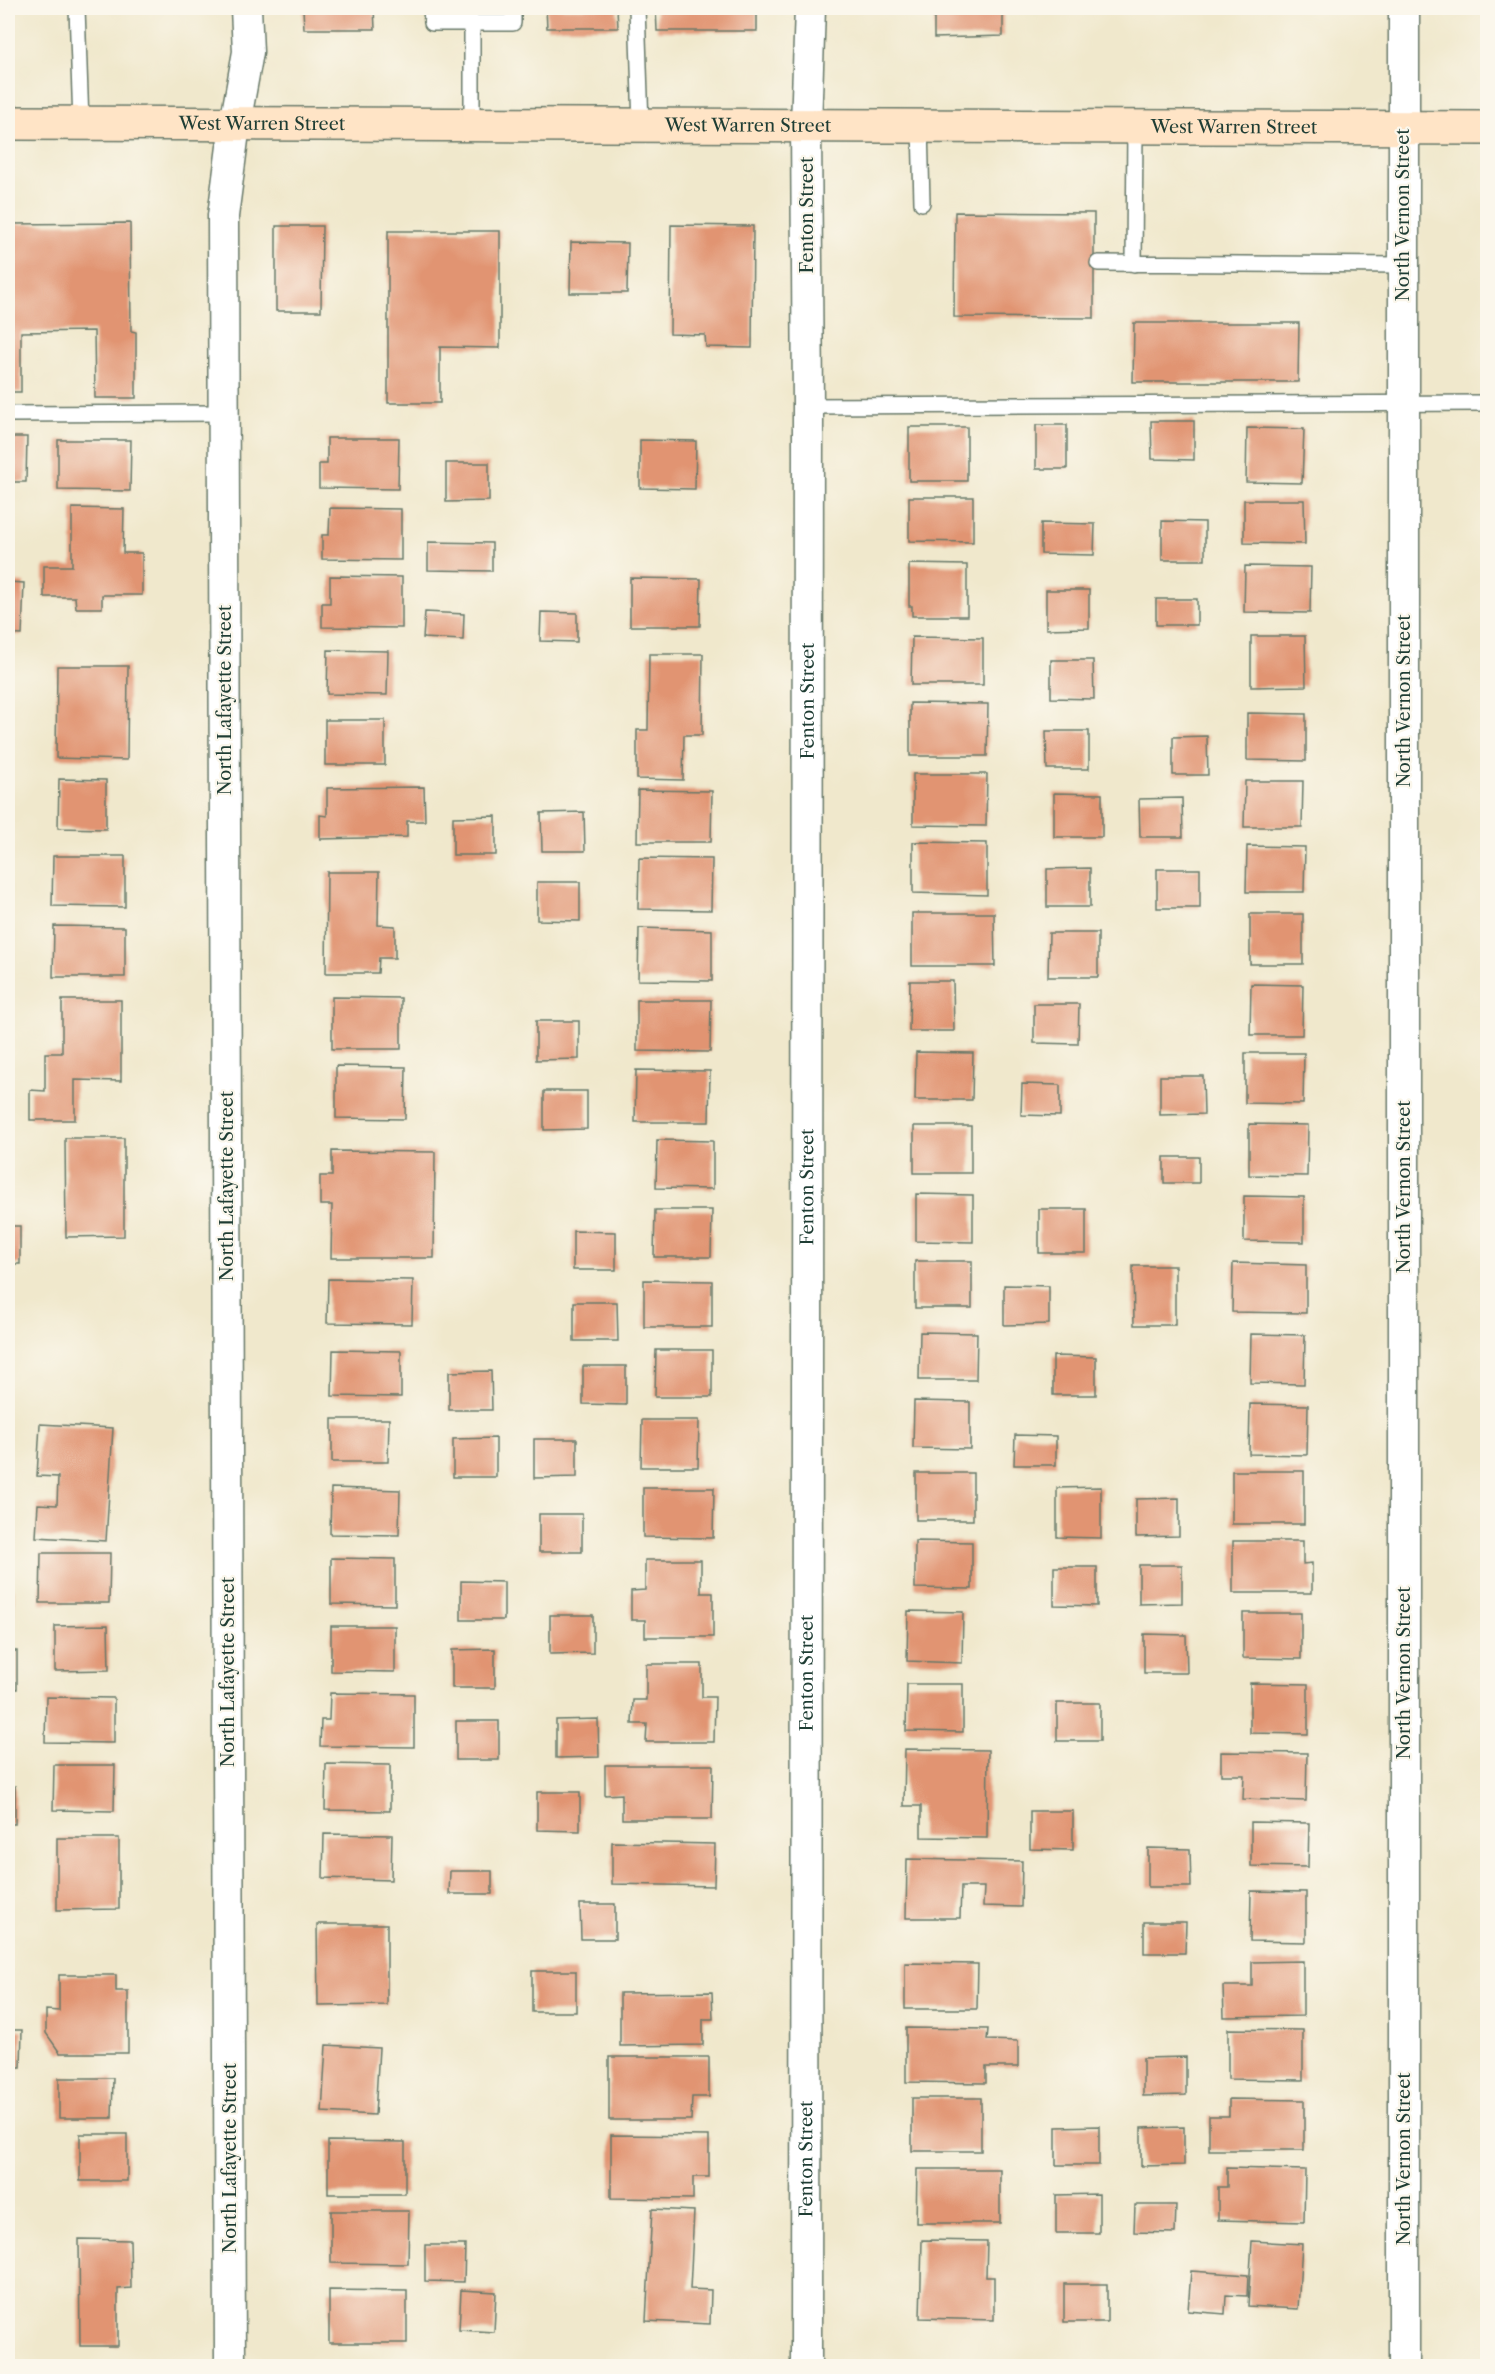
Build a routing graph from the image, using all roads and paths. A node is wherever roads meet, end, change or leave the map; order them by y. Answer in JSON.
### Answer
{"nodes":[{"id":1,"x":77,"y":8,"type":"edge"},
{"id":2,"x":246,"y":8,"type":"edge"},
{"id":3,"x":431,"y":8,"type":"edge"},
{"id":4,"x":513,"y":8,"type":"edge"},
{"id":5,"x":637,"y":8,"type":"edge"},
{"id":6,"x":810,"y":8,"type":"edge"},
{"id":7,"x":1404,"y":8,"type":"edge"},
{"id":8,"x":472,"y":23,"type":"junction"},
{"id":9,"x":8,"y":123,"type":"edge"},
{"id":10,"x":81,"y":123,"type":"junction"},
{"id":11,"x":235,"y":124,"type":"junction"},
{"id":12,"x":472,"y":124,"type":"junction"},
{"id":13,"x":640,"y":125,"type":"junction"},
{"id":14,"x":806,"y":126,"type":"junction"},
{"id":15,"x":921,"y":126,"type":"junction"},
{"id":16,"x":1135,"y":127,"type":"junction"},
{"id":17,"x":1403,"y":128,"type":"junction"},
{"id":18,"x":1488,"y":128,"type":"edge"},
{"id":19,"x":922,"y":202,"type":"dead end"},
{"id":20,"x":1098,"y":263,"type":"dead end"},
{"id":21,"x":1134,"y":264,"type":"junction"},
{"id":22,"x":1403,"y":265,"type":"junction"},
{"id":23,"x":1488,"y":403,"type":"edge"},
{"id":24,"x":1404,"y":405,"type":"junction"},
{"id":25,"x":808,"y":406,"type":"junction"},
{"id":26,"x":224,"y":413,"type":"junction"},
{"id":27,"x":8,"y":414,"type":"edge"},
{"id":28,"x":230,"y":2367,"type":"edge"},
{"id":29,"x":806,"y":2367,"type":"edge"},
{"id":30,"x":1404,"y":2367,"type":"edge"}],
"edges":[{"from":1,"to":10,"type":"lane"},
{"from":2,"to":11,"type":"street","name":"North Lafayette Street"},
{"from":3,"to":8,"type":"lane"},
{"from":4,"to":8,"type":"lane"},
{"from":5,"to":13,"type":"lane"},
{"from":6,"to":14,"type":"street","name":"Fenton Street"},
{"from":7,"to":17,"type":"street","name":"North Vernon Street"},
{"from":8,"to":12,"type":"lane"},
{"from":9,"to":10,"type":"main road","name":"West Warren Street"},
{"from":10,"to":11,"type":"main road","name":"West Warren Street"},
{"from":11,"to":12,"type":"main road","name":"West Warren Street"},
{"from":11,"to":26,"type":"street","name":"North Lafayette Street"},
{"from":12,"to":13,"type":"main road","name":"West Warren Street"},
{"from":13,"to":14,"type":"main road","name":"West Warren Street"},
{"from":14,"to":15,"type":"main road","name":"West Warren Street"},
{"from":14,"to":25,"type":"street","name":"Fenton Street"},
{"from":15,"to":16,"type":"main road","name":"West Warren Street"},
{"from":15,"to":19,"type":"lane"},
{"from":16,"to":17,"type":"main road","name":"West Warren Street"},
{"from":16,"to":21,"type":"lane"},
{"from":17,"to":18,"type":"main road","name":"West Warren Street"},
{"from":17,"to":22,"type":"street","name":"North Vernon Street"},
{"from":20,"to":21,"type":"lane"},
{"from":21,"to":22,"type":"lane"},
{"from":22,"to":24,"type":"street","name":"North Vernon Street"},
{"from":23,"to":24,"type":"lane"},
{"from":24,"to":25,"type":"lane"},
{"from":24,"to":30,"type":"street","name":"North Vernon Street"},
{"from":25,"to":29,"type":"street","name":"Fenton Street"},
{"from":26,"to":27,"type":"lane"},
{"from":26,"to":28,"type":"street","name":"North Lafayette Street"}]}
